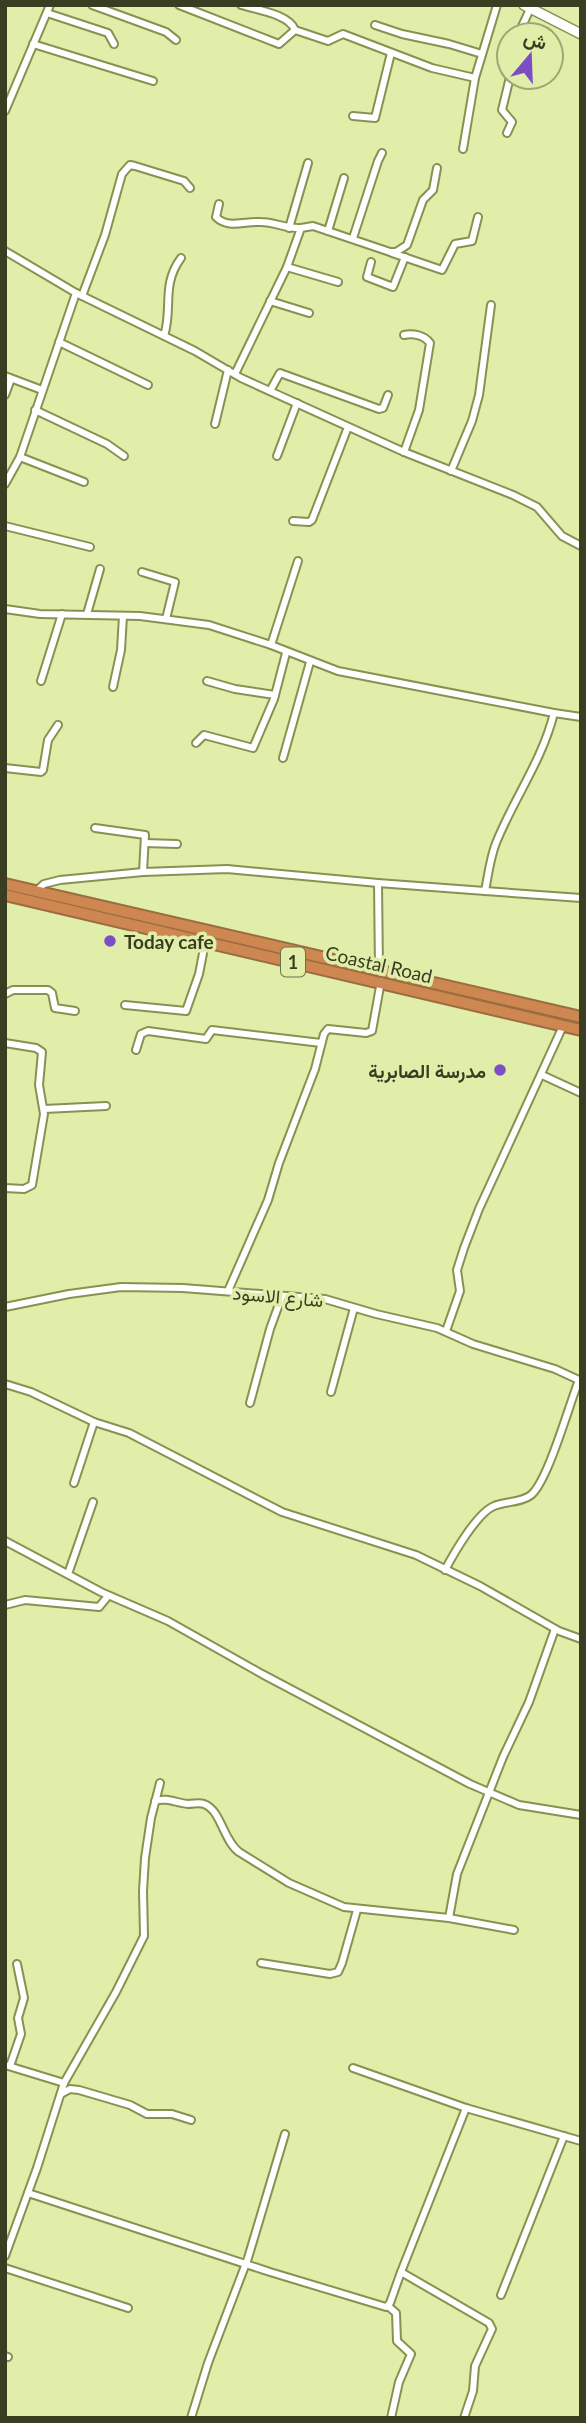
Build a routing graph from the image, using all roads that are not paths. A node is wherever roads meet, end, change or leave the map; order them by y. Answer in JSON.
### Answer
{"nodes":[{"id":1,"x":50,"y":5,"type":"edge"},
{"id":2,"x":92,"y":5,"type":"edge"},
{"id":3,"x":179,"y":5,"type":"edge"},
{"id":4,"x":241,"y":5,"type":"edge"},
{"id":5,"x":497,"y":5,"type":"edge"},
{"id":6,"x":527,"y":7,"type":"edge"},
{"id":7,"x":47,"y":13,"type":"junction"},
{"id":8,"x":375,"y":25,"type":"dead end"},
{"id":9,"x":295,"y":30,"type":"junction"},
{"id":10,"x":581,"y":34,"type":"edge"},
{"id":11,"x":176,"y":40,"type":"dead end"},
{"id":12,"x":33,"y":44,"type":"junction"},
{"id":13,"x":114,"y":44,"type":"dead end"},
{"id":14,"x":391,"y":53,"type":"junction"},
{"id":15,"x":482,"y":54,"type":"junction"},
{"id":16,"x":475,"y":78,"type":"junction"},
{"id":17,"x":153,"y":81,"type":"dead end"},
{"id":18,"x":507,"y":91,"type":"edge"},
{"id":19,"x":6,"y":108,"type":"edge"},
{"id":20,"x":353,"y":116,"type":"dead end"},
{"id":21,"x":507,"y":133,"type":"dead end"},
{"id":22,"x":463,"y":149,"type":"dead end"},
{"id":23,"x":382,"y":153,"type":"dead end"},
{"id":24,"x":308,"y":163,"type":"dead end"},
{"id":25,"x":438,"y":168,"type":"dead end"},
{"id":26,"x":344,"y":178,"type":"dead end"},
{"id":27,"x":190,"y":188,"type":"dead end"},
{"id":28,"x":219,"y":204,"type":"dead end"},
{"id":29,"x":478,"y":217,"type":"dead end"},
{"id":30,"x":289,"y":228,"type":"junction"},
{"id":31,"x":301,"y":228,"type":"junction"},
{"id":32,"x":328,"y":231,"type":"junction"},
{"id":33,"x":353,"y":239,"type":"junction"},
{"id":34,"x":5,"y":251,"type":"edge"},
{"id":35,"x":390,"y":252,"type":"junction"},
{"id":36,"x":405,"y":257,"type":"junction"},
{"id":37,"x":181,"y":258,"type":"dead end"},
{"id":38,"x":371,"y":262,"type":"dead end"},
{"id":39,"x":287,"y":267,"type":"junction"},
{"id":40,"x":338,"y":282,"type":"dead end"},
{"id":41,"x":79,"y":295,"type":"junction"},
{"id":42,"x":270,"y":301,"type":"junction"},
{"id":43,"x":491,"y":305,"type":"dead end"},
{"id":44,"x":309,"y":313,"type":"dead end"},
{"id":45,"x":404,"y":335,"type":"dead end"},
{"id":46,"x":164,"y":336,"type":"junction"},
{"id":47,"x":59,"y":342,"type":"junction"},
{"id":48,"x":228,"y":370,"type":"junction"},
{"id":49,"x":235,"y":374,"type":"junction"},
{"id":50,"x":8,"y":378,"type":"edge"},
{"id":51,"x":148,"y":385,"type":"dead end"},
{"id":52,"x":42,"y":390,"type":"junction"},
{"id":53,"x":270,"y":391,"type":"junction"},
{"id":54,"x":5,"y":395,"type":"edge"},
{"id":55,"x":388,"y":395,"type":"dead end"},
{"id":56,"x":298,"y":403,"type":"junction"},
{"id":57,"x":35,"y":410,"type":"junction"},
{"id":58,"x":215,"y":424,"type":"dead end"},
{"id":59,"x":348,"y":427,"type":"junction"},
{"id":60,"x":404,"y":452,"type":"junction"},
{"id":61,"x":124,"y":456,"type":"dead end"},
{"id":62,"x":276,"y":456,"type":"dead end"},
{"id":63,"x":20,"y":457,"type":"junction"},
{"id":64,"x":451,"y":471,"type":"junction"},
{"id":65,"x":84,"y":482,"type":"dead end"},
{"id":66,"x":5,"y":484,"type":"edge"},
{"id":67,"x":293,"y":521,"type":"dead end"},
{"id":68,"x":5,"y":526,"type":"edge"},
{"id":69,"x":581,"y":546,"type":"edge"},
{"id":70,"x":90,"y":547,"type":"dead end"},
{"id":71,"x":298,"y":561,"type":"dead end"},
{"id":72,"x":100,"y":569,"type":"dead end"},
{"id":73,"x":142,"y":572,"type":"dead end"},
{"id":74,"x":5,"y":609,"type":"edge"},
{"id":75,"x":62,"y":614,"type":"junction"},
{"id":76,"x":87,"y":614,"type":"junction"},
{"id":77,"x":123,"y":616,"type":"junction"},
{"id":78,"x":166,"y":619,"type":"junction"},
{"id":79,"x":271,"y":645,"type":"junction"},
{"id":80,"x":286,"y":653,"type":"junction"},
{"id":81,"x":310,"y":662,"type":"junction"},
{"id":82,"x":41,"y":681,"type":"dead end"},
{"id":83,"x":206,"y":681,"type":"dead end"},
{"id":84,"x":113,"y":687,"type":"dead end"},
{"id":85,"x":275,"y":695,"type":"junction"},
{"id":86,"x":554,"y":713,"type":"junction"},
{"id":87,"x":581,"y":717,"type":"edge"},
{"id":88,"x":58,"y":725,"type":"dead end"},
{"id":89,"x":196,"y":743,"type":"dead end"},
{"id":90,"x":283,"y":758,"type":"dead end"},
{"id":91,"x":5,"y":768,"type":"edge"},
{"id":92,"x":95,"y":828,"type":"dead end"},
{"id":93,"x":145,"y":843,"type":"junction"},
{"id":94,"x":177,"y":844,"type":"dead end"},
{"id":95,"x":143,"y":872,"type":"junction"},
{"id":96,"x":378,"y":883,"type":"junction"},
{"id":97,"x":5,"y":884,"type":"edge"},
{"id":98,"x":36,"y":891,"type":"junction"},
{"id":99,"x":485,"y":891,"type":"junction"},
{"id":100,"x":5,"y":895,"type":"edge"},
{"id":101,"x":581,"y":898,"type":"edge"},
{"id":102,"x":118,"y":916,"type":"junction"},
{"id":103,"x":205,"y":943,"type":"junction"},
{"id":104,"x":380,"y":976,"type":"junction"},
{"id":105,"x":5,"y":994,"type":"edge"},
{"id":106,"x":125,"y":1005,"type":"dead end"},
{"id":107,"x":75,"y":1011,"type":"dead end"},
{"id":108,"x":581,"y":1017,"type":"edge"},
{"id":109,"x":563,"y":1026,"type":"junction"},
{"id":110,"x":581,"y":1030,"type":"edge"},
{"id":111,"x":5,"y":1043,"type":"edge"},
{"id":112,"x":321,"y":1043,"type":"junction"},
{"id":113,"x":135,"y":1050,"type":"dead end"},
{"id":114,"x":542,"y":1075,"type":"junction"},
{"id":115,"x":581,"y":1093,"type":"edge"},
{"id":116,"x":106,"y":1106,"type":"dead end"},
{"id":117,"x":44,"y":1110,"type":"junction"},
{"id":118,"x":5,"y":1188,"type":"edge"},
{"id":119,"x":228,"y":1291,"type":"junction"},
{"id":120,"x":282,"y":1296,"type":"junction"},
{"id":121,"x":5,"y":1307,"type":"edge"},
{"id":122,"x":354,"y":1308,"type":"junction"},
{"id":123,"x":446,"y":1331,"type":"junction"},
{"id":124,"x":580,"y":1380,"type":"edge"},
{"id":125,"x":5,"y":1384,"type":"edge"},
{"id":126,"x":331,"y":1392,"type":"dead end"},
{"id":127,"x":250,"y":1403,"type":"dead end"},
{"id":128,"x":94,"y":1422,"type":"junction"},
{"id":129,"x":74,"y":1483,"type":"dead end"},
{"id":130,"x":93,"y":1502,"type":"dead end"},
{"id":131,"x":5,"y":1541,"type":"edge"},
{"id":132,"x":446,"y":1570,"type":"junction"},
{"id":133,"x":68,"y":1574,"type":"junction"},
{"id":134,"x":108,"y":1595,"type":"junction"},
{"id":135,"x":5,"y":1605,"type":"edge"},
{"id":136,"x":555,"y":1629,"type":"junction"},
{"id":137,"x":581,"y":1639,"type":"edge"},
{"id":138,"x":160,"y":1783,"type":"dead end"},
{"id":139,"x":490,"y":1793,"type":"junction"},
{"id":140,"x":155,"y":1801,"type":"junction"},
{"id":141,"x":581,"y":1815,"type":"edge"},
{"id":142,"x":357,"y":1910,"type":"junction"},
{"id":143,"x":449,"y":1919,"type":"junction"},
{"id":144,"x":514,"y":1930,"type":"dead end"},
{"id":145,"x":261,"y":1963,"type":"dead end"},
{"id":146,"x":18,"y":1964,"type":"dead end"},
{"id":147,"x":7,"y":2066,"type":"edge"},
{"id":148,"x":353,"y":2068,"type":"dead end"},
{"id":149,"x":64,"y":2083,"type":"junction"},
{"id":150,"x":60,"y":2095,"type":"junction"},
{"id":151,"x":466,"y":2108,"type":"junction"},
{"id":152,"x":191,"y":2120,"type":"dead end"},
{"id":153,"x":285,"y":2134,"type":"dead end"},
{"id":154,"x":564,"y":2136,"type":"junction"},
{"id":155,"x":581,"y":2141,"type":"edge"},
{"id":156,"x":28,"y":2193,"type":"junction"},
{"id":157,"x":5,"y":2256,"type":"edge"},
{"id":158,"x":246,"y":2264,"type":"junction"},
{"id":159,"x":5,"y":2268,"type":"edge"},
{"id":160,"x":401,"y":2272,"type":"junction"},
{"id":161,"x":501,"y":2295,"type":"dead end"},
{"id":162,"x":388,"y":2306,"type":"junction"},
{"id":163,"x":128,"y":2308,"type":"dead end"},
{"id":164,"x":191,"y":2418,"type":"edge"},
{"id":165,"x":391,"y":2418,"type":"edge"},
{"id":166,"x":464,"y":2418,"type":"edge"}],
"edges":[{"from":1,"to":7,"type":"street"},
{"from":2,"to":11,"type":"street"},
{"from":3,"to":9,"type":"street"},
{"from":4,"to":9,"type":"street"},
{"from":5,"to":15,"type":"street"},
{"from":6,"to":10,"type":"street"},
{"from":7,"to":12,"type":"street"},
{"from":7,"to":13,"type":"street"},
{"from":8,"to":15,"type":"street"},
{"from":9,"to":14,"type":"street"},
{"from":12,"to":17,"type":"street"},
{"from":12,"to":19,"type":"street"},
{"from":14,"to":16,"type":"street"},
{"from":14,"to":20,"type":"street"},
{"from":15,"to":16,"type":"street"},
{"from":16,"to":22,"type":"street"},
{"from":18,"to":21,"type":"street"},
{"from":23,"to":33,"type":"street"},
{"from":24,"to":30,"type":"street"},
{"from":25,"to":35,"type":"street"},
{"from":26,"to":32,"type":"street"},
{"from":27,"to":41,"type":"street"},
{"from":28,"to":30,"type":"street"},
{"from":29,"to":36,"type":"street"},
{"from":30,"to":31,"type":"street"},
{"from":31,"to":32,"type":"street"},
{"from":31,"to":39,"type":"street"},
{"from":32,"to":33,"type":"street"},
{"from":33,"to":35,"type":"street"},
{"from":34,"to":41,"type":"street"},
{"from":35,"to":36,"type":"street"},
{"from":36,"to":38,"type":"street"},
{"from":37,"to":46,"type":"street"},
{"from":39,"to":40,"type":"street"},
{"from":39,"to":42,"type":"street"},
{"from":41,"to":46,"type":"street"},
{"from":41,"to":47,"type":"street"},
{"from":42,"to":44,"type":"street"},
{"from":42,"to":49,"type":"street"},
{"from":43,"to":64,"type":"street"},
{"from":45,"to":60,"type":"street"},
{"from":46,"to":48,"type":"street"},
{"from":47,"to":51,"type":"street"},
{"from":47,"to":52,"type":"street"},
{"from":48,"to":49,"type":"street"},
{"from":48,"to":58,"type":"street"},
{"from":49,"to":53,"type":"street"},
{"from":50,"to":52,"type":"street"},
{"from":50,"to":54,"type":"street"},
{"from":52,"to":57,"type":"street"},
{"from":53,"to":55,"type":"street"},
{"from":53,"to":56,"type":"street"},
{"from":56,"to":59,"type":"street"},
{"from":56,"to":62,"type":"street"},
{"from":57,"to":61,"type":"street"},
{"from":57,"to":63,"type":"street"},
{"from":59,"to":60,"type":"street"},
{"from":59,"to":67,"type":"street"},
{"from":60,"to":64,"type":"street"},
{"from":63,"to":65,"type":"street"},
{"from":63,"to":66,"type":"street"},
{"from":64,"to":69,"type":"street"},
{"from":68,"to":70,"type":"street"},
{"from":71,"to":79,"type":"street"},
{"from":72,"to":76,"type":"street"},
{"from":73,"to":78,"type":"street"},
{"from":74,"to":75,"type":"street"},
{"from":75,"to":76,"type":"street"},
{"from":75,"to":82,"type":"street"},
{"from":76,"to":77,"type":"street"},
{"from":77,"to":78,"type":"street"},
{"from":77,"to":84,"type":"street"},
{"from":78,"to":79,"type":"street"},
{"from":79,"to":80,"type":"street"},
{"from":80,"to":81,"type":"street"},
{"from":80,"to":85,"type":"street"},
{"from":81,"to":86,"type":"street"},
{"from":81,"to":90,"type":"street"},
{"from":83,"to":85,"type":"street"},
{"from":85,"to":89,"type":"street"},
{"from":86,"to":87,"type":"street"},
{"from":86,"to":99,"type":"street"},
{"from":88,"to":91,"type":"street"},
{"from":92,"to":93,"type":"street"},
{"from":93,"to":94,"type":"street"},
{"from":93,"to":95,"type":"street"},
{"from":95,"to":96,"type":"street"},
{"from":95,"to":98,"type":"street"},
{"from":96,"to":99,"type":"street"},
{"from":96,"to":104,"type":"street"},
{"from":97,"to":98,"type":"highway","name":"Coastal Road"},
{"from":98,"to":102,"type":"highway","name":"Coastal Road"},
{"from":99,"to":101,"type":"street"},
{"from":100,"to":102,"type":"highway","name":"Coastal Road","number":"1"},
{"from":102,"to":103,"type":"highway","name":"Coastal Road","number":"1"},
{"from":102,"to":104,"type":"highway","name":"Coastal Road"},
{"from":103,"to":104,"type":"highway","name":"Coastal Road","number":"1"},
{"from":103,"to":106,"type":"street"},
{"from":104,"to":108,"type":"highway","name":"Coastal Road"},
{"from":104,"to":109,"type":"highway","name":"Coastal Road","number":"1"},
{"from":104,"to":112,"type":"street"},
{"from":105,"to":107,"type":"street"},
{"from":109,"to":110,"type":"highway","name":"Coastal Road","number":"1"},
{"from":109,"to":114,"type":"street"},
{"from":111,"to":117,"type":"street"},
{"from":112,"to":113,"type":"street"},
{"from":112,"to":119,"type":"street"},
{"from":114,"to":115,"type":"street"},
{"from":114,"to":123,"type":"street"},
{"from":116,"to":117,"type":"street"},
{"from":117,"to":118,"type":"street"},
{"from":119,"to":120,"type":"street","name":"شارع الاسود"},
{"from":119,"to":121,"type":"street","name":"شارع الاسود"},
{"from":120,"to":122,"type":"street","name":"شارع الاسود"},
{"from":120,"to":127,"type":"street"},
{"from":122,"to":123,"type":"street","name":"شارع الاسود"},
{"from":122,"to":126,"type":"street"},
{"from":123,"to":124,"type":"street","name":"شارع الاسود"},
{"from":124,"to":132,"type":"street"},
{"from":125,"to":128,"type":"street"},
{"from":128,"to":129,"type":"street"},
{"from":128,"to":132,"type":"street"},
{"from":130,"to":133,"type":"street"},
{"from":131,"to":133,"type":"street"},
{"from":132,"to":136,"type":"street"},
{"from":133,"to":134,"type":"street"},
{"from":134,"to":135,"type":"street"},
{"from":134,"to":139,"type":"street"},
{"from":136,"to":137,"type":"street"},
{"from":136,"to":139,"type":"street"},
{"from":138,"to":140,"type":"street"},
{"from":139,"to":141,"type":"street"},
{"from":139,"to":143,"type":"street"},
{"from":140,"to":142,"type":"street"},
{"from":140,"to":149,"type":"street"},
{"from":142,"to":143,"type":"street"},
{"from":142,"to":145,"type":"street"},
{"from":143,"to":144,"type":"street"},
{"from":146,"to":147,"type":"street"},
{"from":147,"to":149,"type":"street"},
{"from":148,"to":151,"type":"street"},
{"from":149,"to":150,"type":"street"},
{"from":150,"to":152,"type":"street"},
{"from":150,"to":156,"type":"street"},
{"from":151,"to":154,"type":"street"},
{"from":151,"to":160,"type":"street"},
{"from":153,"to":158,"type":"street"},
{"from":154,"to":155,"type":"street"},
{"from":154,"to":161,"type":"street"},
{"from":156,"to":157,"type":"street"},
{"from":156,"to":158,"type":"street"},
{"from":158,"to":162,"type":"street"},
{"from":158,"to":164,"type":"street"},
{"from":159,"to":163,"type":"street"},
{"from":160,"to":162,"type":"street"},
{"from":160,"to":166,"type":"street"},
{"from":162,"to":165,"type":"street"}]}
